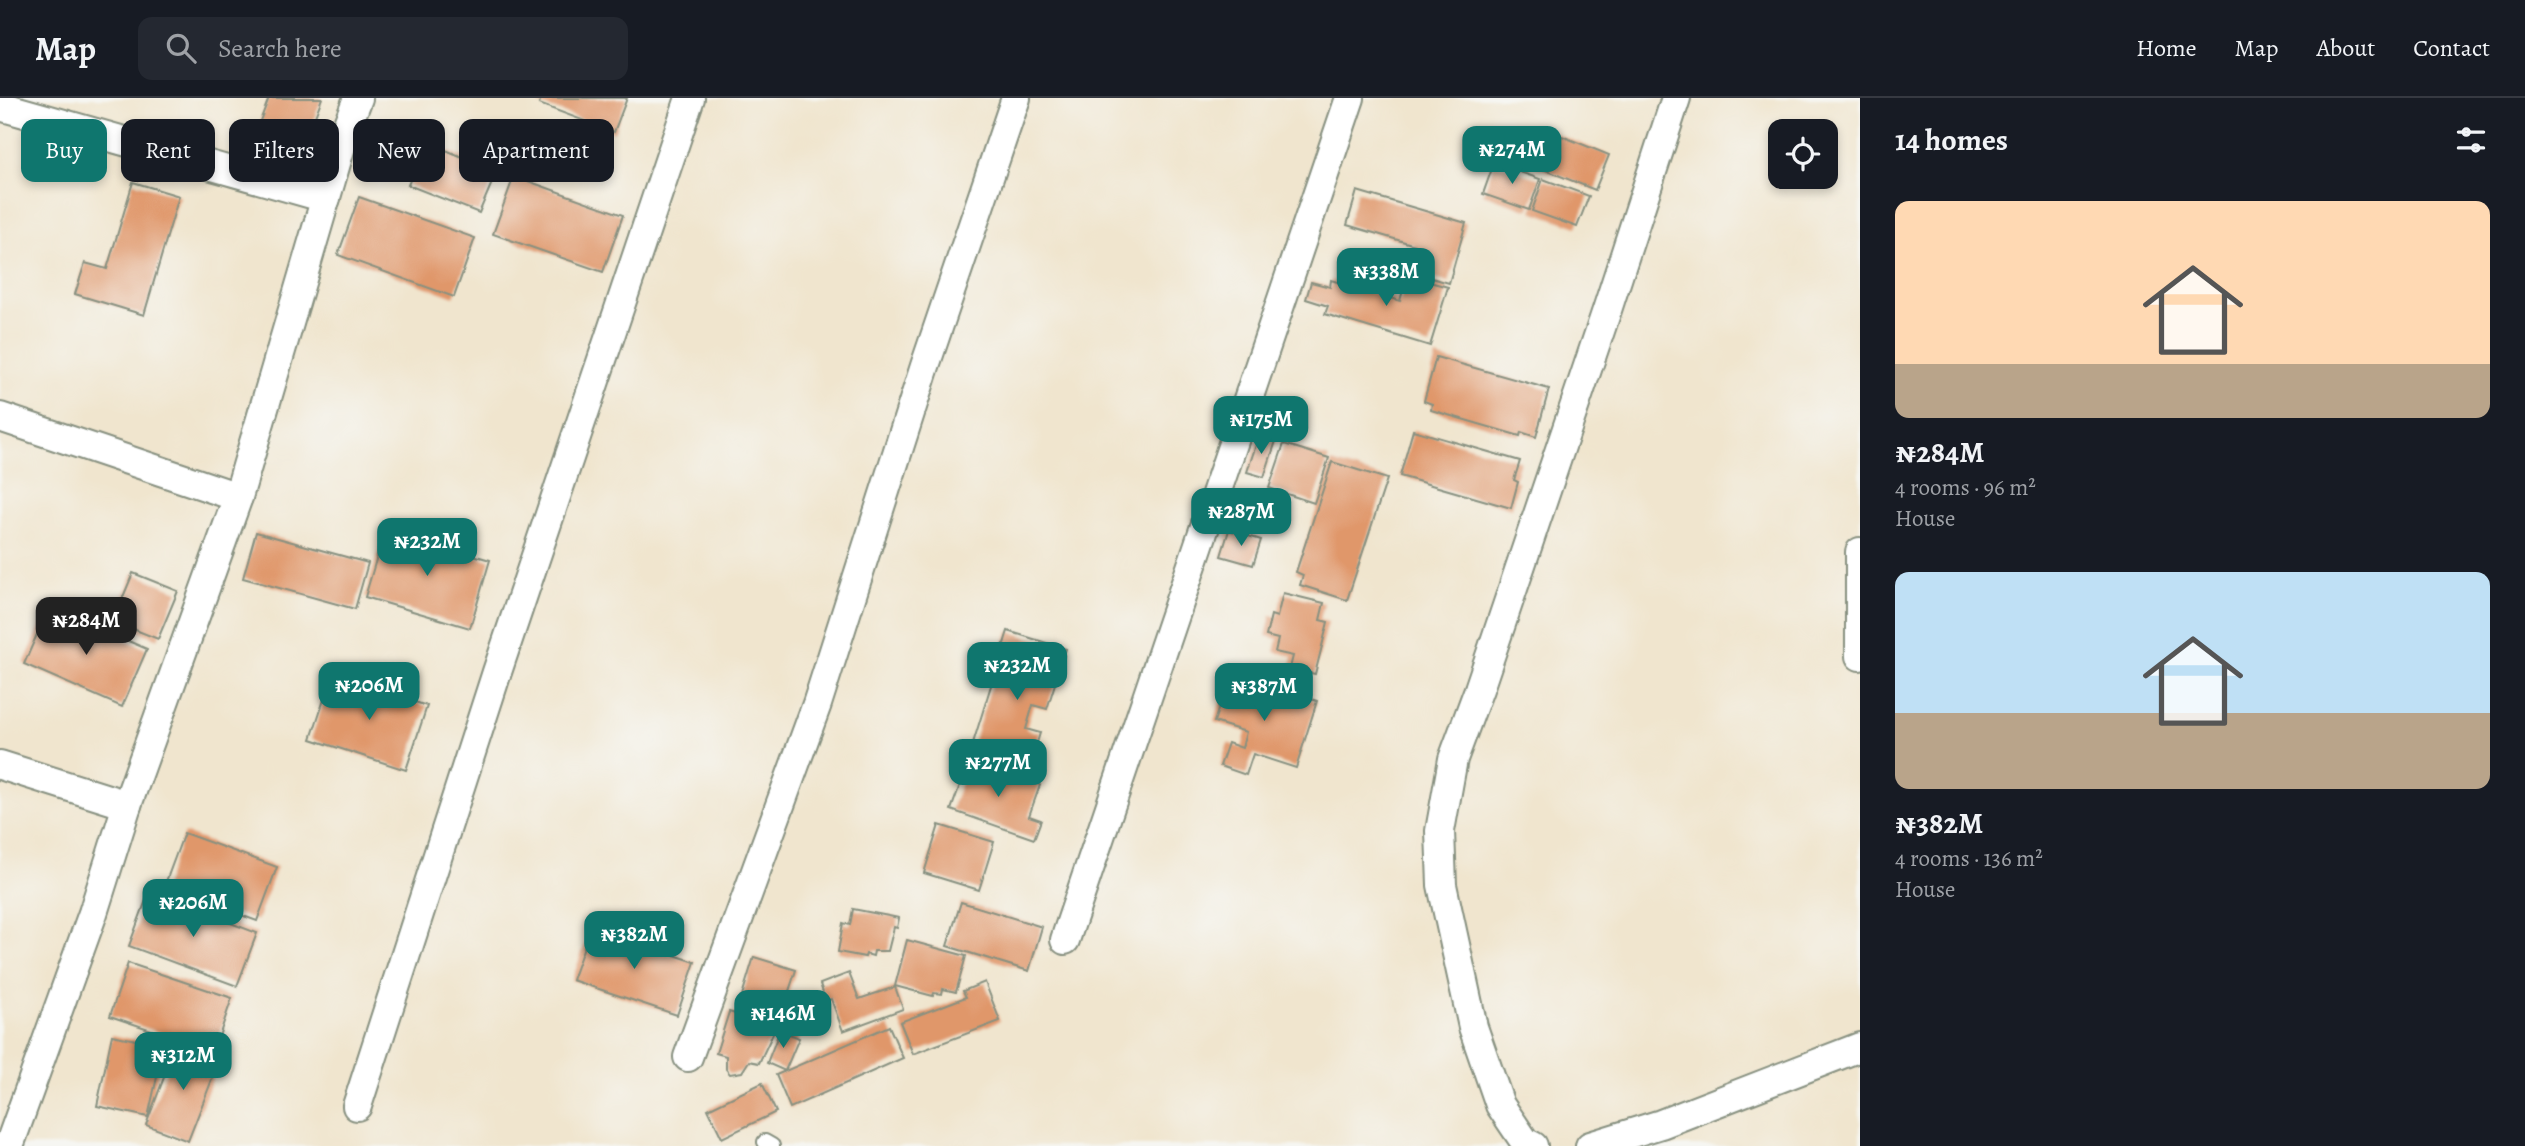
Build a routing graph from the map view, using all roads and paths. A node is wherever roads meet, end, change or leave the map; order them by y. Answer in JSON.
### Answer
{"nodes":[{"id":1,"x":358,"y":98,"type":"edge"},
{"id":2,"x":690,"y":98,"type":"edge"},
{"id":3,"x":1016,"y":98,"type":"edge"},
{"id":4,"x":1350,"y":98,"type":"edge"},
{"id":5,"x":1676,"y":98,"type":"edge"},
{"id":6,"x":0,"y":106,"type":"edge"},
{"id":7,"x":326,"y":198,"type":"junction"},
{"id":8,"x":0,"y":417,"type":"edge"},
{"id":9,"x":238,"y":497,"type":"junction"},
{"id":10,"x":1860,"y":552,"type":"edge"},
{"id":11,"x":1860,"y":656,"type":"edge"},
{"id":12,"x":0,"y":765,"type":"edge"},
{"id":13,"x":127,"y":805,"type":"junction"},
{"id":14,"x":1065,"y":940,"type":"dead end"},
{"id":15,"x":1860,"y":1047,"type":"edge"},
{"id":16,"x":688,"y":1057,"type":"dead end"},
{"id":17,"x":357,"y":1106,"type":"dead end"},
{"id":18,"x":9,"y":1146,"type":"edge"},
{"id":19,"x":1533,"y":1146,"type":"edge"},
{"id":20,"x":1590,"y":1146,"type":"edge"}],
"edges":[{"from":1,"to":7,"type":"street"},
{"from":2,"to":17,"type":"street"},
{"from":3,"to":16,"type":"street"},
{"from":4,"to":14,"type":"street"},
{"from":5,"to":19,"type":"street"},
{"from":6,"to":7,"type":"street"},
{"from":7,"to":9,"type":"street"},
{"from":8,"to":9,"type":"street"},
{"from":9,"to":13,"type":"street"},
{"from":10,"to":11,"type":"street"},
{"from":12,"to":13,"type":"street"},
{"from":13,"to":18,"type":"street"},
{"from":15,"to":20,"type":"street"}]}
